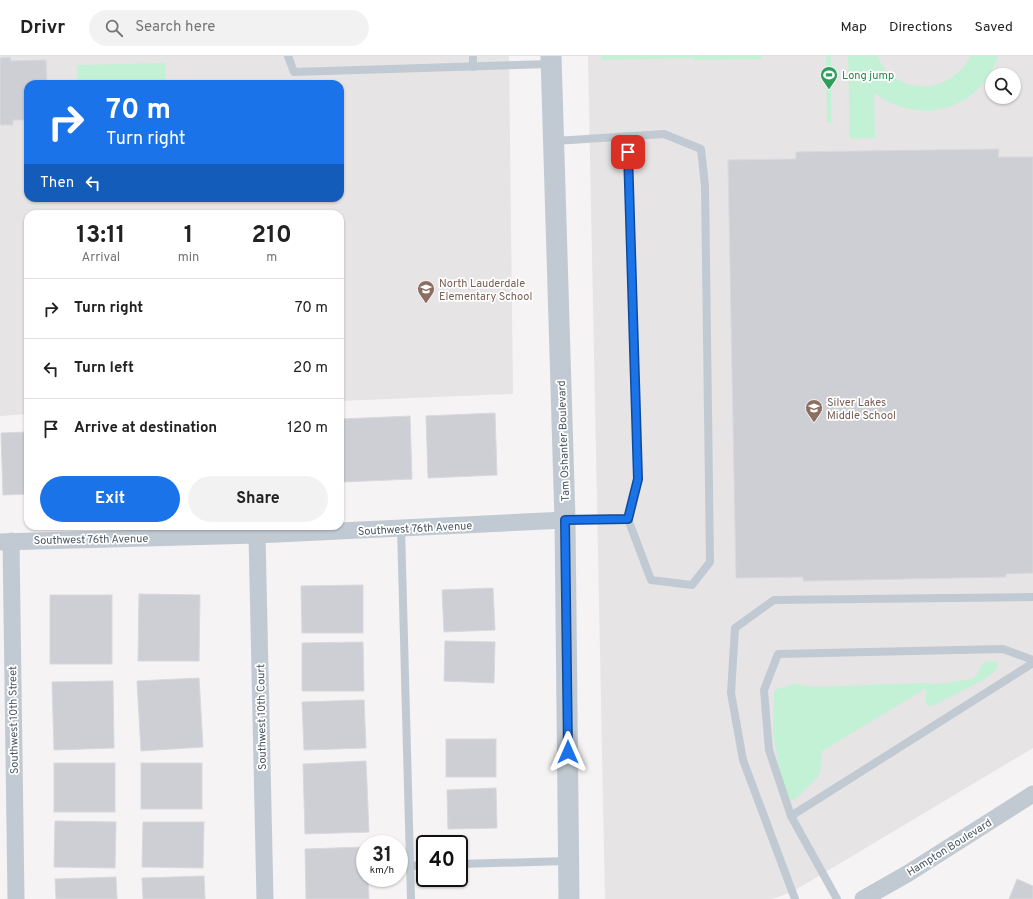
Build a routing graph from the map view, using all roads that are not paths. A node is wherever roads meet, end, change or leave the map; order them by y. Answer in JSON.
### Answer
{"nodes":[{"id":1,"x":288,"y":56,"type":"edge"},
{"id":2,"x":473,"y":56,"type":"edge"},
{"id":3,"x":551,"y":60,"type":"edge"},
{"id":4,"x":473,"y":67,"type":"junction"},
{"id":5,"x":628,"y":137,"type":"junction"},
{"id":6,"x":554,"y":141,"type":"junction"},
{"id":7,"x":628,"y":519,"type":"junction"},
{"id":8,"x":565,"y":520,"type":"junction"},
{"id":9,"x":401,"y":528,"type":"junction"},
{"id":10,"x":257,"y":536,"type":"junction"},
{"id":11,"x":5,"y":542,"type":"edge"},
{"id":12,"x":1033,"y":597,"type":"edge"},
{"id":13,"x":1033,"y":661,"type":"edge"},
{"id":14,"x":1033,"y":794,"type":"edge"},
{"id":15,"x":792,"y":816,"type":"junction"},
{"id":16,"x":568,"y":861,"type":"junction"},
{"id":17,"x":468,"y":864,"type":"edge"},
{"id":18,"x":410,"y":866,"type":"junction"},
{"id":19,"x":416,"y":866,"type":"edge"},
{"id":20,"x":16,"y":899,"type":"edge"},
{"id":21,"x":265,"y":899,"type":"edge"},
{"id":22,"x":410,"y":899,"type":"edge"},
{"id":23,"x":568,"y":899,"type":"edge"},
{"id":24,"x":795,"y":899,"type":"edge"},
{"id":25,"x":836,"y":899,"type":"edge"},
{"id":26,"x":864,"y":899,"type":"edge"}],
"edges":[{"from":1,"to":4,"type":"lane"},
{"from":2,"to":4,"type":"lane"},
{"from":3,"to":4,"type":"lane"},
{"from":3,"to":6,"type":"street","name":"Tam Oshanter Boulevard"},
{"from":5,"to":6,"type":"lane"},
{"from":5,"to":7,"type":"lane"},
{"from":5,"to":7,"type":"lane"},
{"from":6,"to":8,"type":"street","name":"Tam Oshanter Boulevard"},
{"from":7,"to":8,"type":"lane"},
{"from":8,"to":9,"type":"street","name":"Southwest 76th Avenue"},
{"from":8,"to":16,"type":"street","name":"Tam Oshanter Boulevard"},
{"from":9,"to":10,"type":"street","name":"Southwest 76th Avenue"},
{"from":9,"to":18,"type":"lane"},
{"from":10,"to":11,"type":"street","name":"Southwest 76th Avenue"},
{"from":10,"to":21,"type":"street","name":"Southwest 10th Court"},
{"from":11,"to":20,"type":"street","name":"Southwest 10th Street"},
{"from":12,"to":24,"type":"lane"},
{"from":13,"to":15,"type":"lane"},
{"from":13,"to":15,"type":"lane"},
{"from":14,"to":26,"type":"street","name":"Hampton Boulevard"},
{"from":15,"to":25,"type":"lane"},
{"from":16,"to":17,"type":"lane"},
{"from":16,"to":23,"type":"street","name":"Tam Oshanter Boulevard"},
{"from":18,"to":19,"type":"lane"},
{"from":18,"to":22,"type":"lane"}]}
